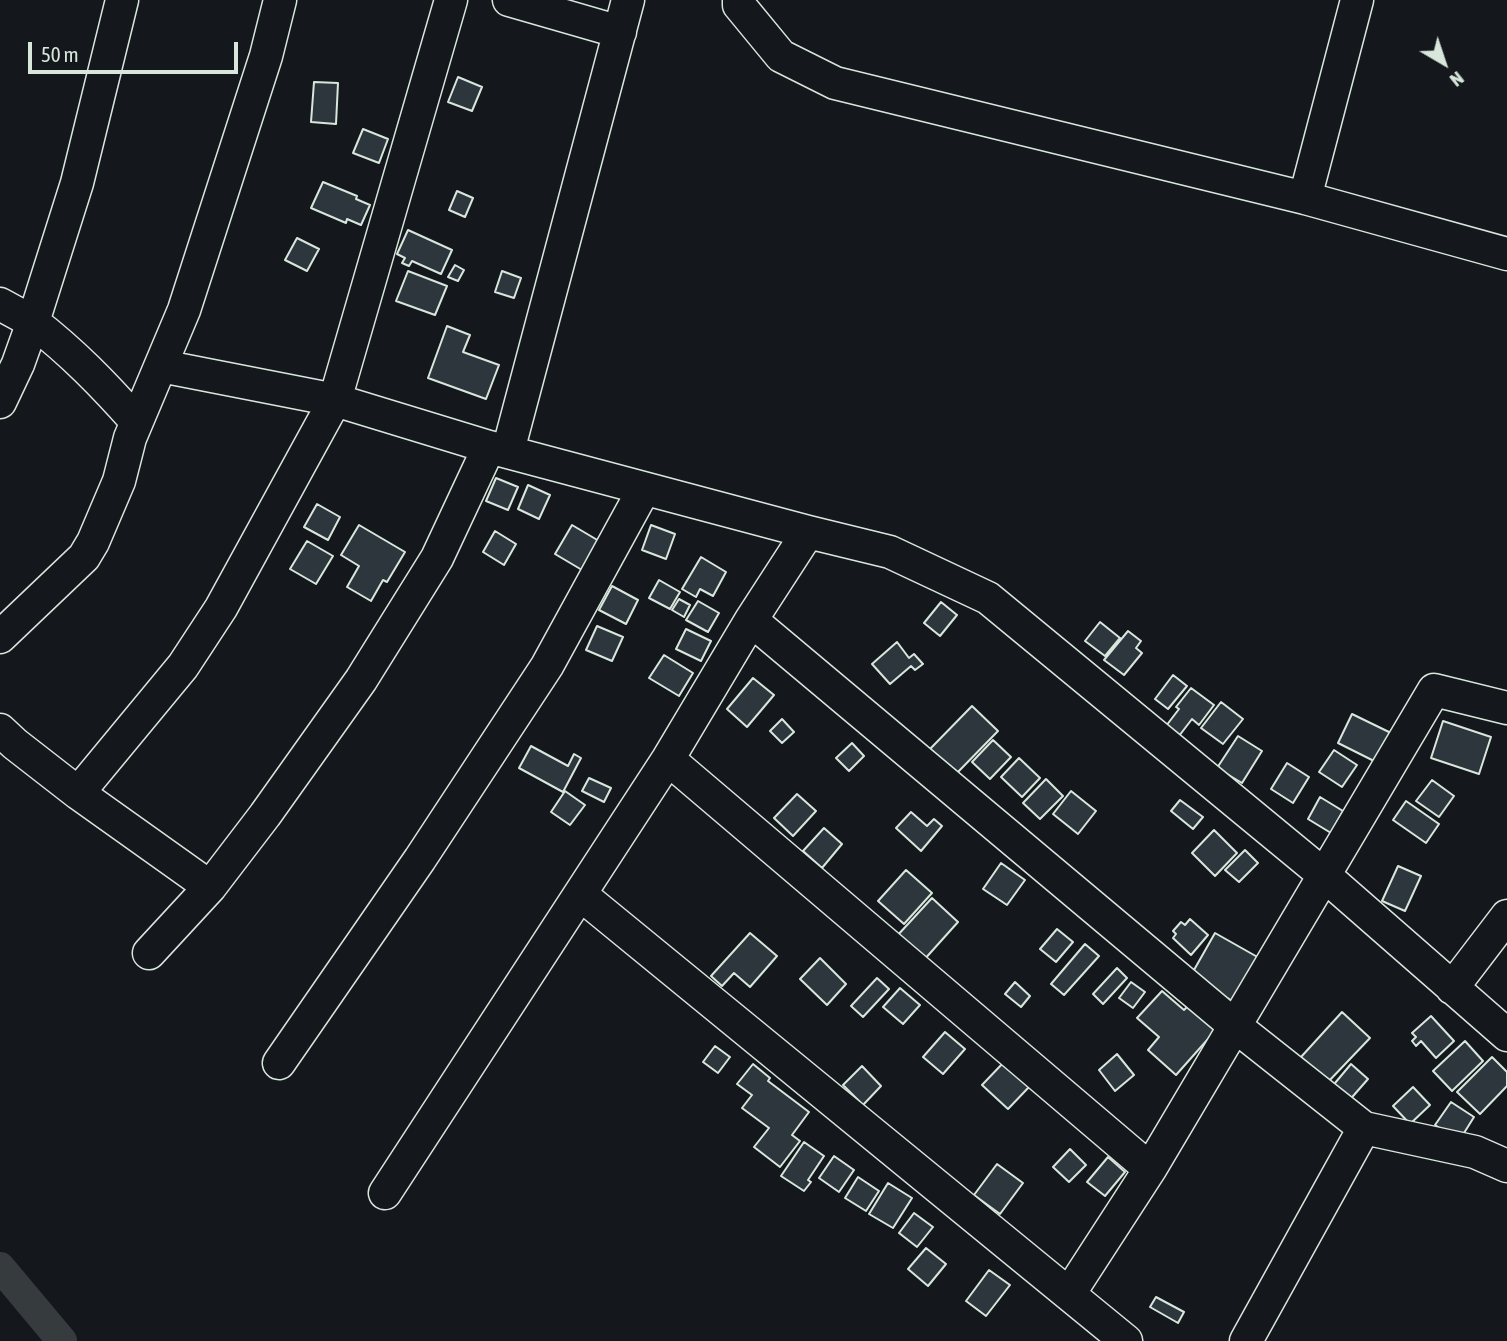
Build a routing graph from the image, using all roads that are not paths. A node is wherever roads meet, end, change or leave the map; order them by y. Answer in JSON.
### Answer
{"nodes":[{"id":1,"x":122,"y":0,"type":"edge"},
{"id":2,"x":280,"y":0,"type":"edge"},
{"id":3,"x":451,"y":0,"type":"edge"},
{"id":4,"x":509,"y":0,"type":"edge"},
{"id":5,"x":628,"y":0,"type":"edge"},
{"id":6,"x":739,"y":0,"type":"edge"},
{"id":7,"x":1357,"y":0,"type":"edge"},
{"id":8,"x":620,"y":33,"type":"junction"},
{"id":9,"x":1305,"y":198,"type":"junction"},
{"id":10,"x":1507,"y":254,"type":"edge"},
{"id":11,"x":0,"y":304,"type":"edge"},
{"id":12,"x":33,"y":322,"type":"junction"},
{"id":13,"x":161,"y":366,"type":"junction"},
{"id":14,"x":335,"y":400,"type":"junction"},
{"id":15,"x":0,"y":402,"type":"edge"},
{"id":16,"x":136,"y":421,"type":"junction"},
{"id":17,"x":498,"y":449,"type":"junction"},
{"id":18,"x":645,"y":489,"type":"junction"},
{"id":19,"x":808,"y":533,"type":"junction"},
{"id":20,"x":751,"y":620,"type":"junction"},
{"id":21,"x":0,"y":637,"type":"edge"},
{"id":22,"x":1507,"y":708,"type":"edge"},
{"id":23,"x":0,"y":730,"type":"edge"},
{"id":24,"x":668,"y":758,"type":"junction"},
{"id":25,"x":78,"y":793,"type":"junction"},
{"id":26,"x":1324,"y":875,"type":"junction"},
{"id":27,"x":210,"y":887,"type":"junction"},
{"id":28,"x":580,"y":894,"type":"junction"},
{"id":29,"x":1507,"y":916,"type":"edge"},
{"id":30,"x":149,"y":953,"type":"dead end"},
{"id":31,"x":1452,"y":988,"type":"junction"},
{"id":32,"x":1235,"y":1026,"type":"junction"},
{"id":33,"x":1507,"y":1035,"type":"edge"},
{"id":34,"x":279,"y":1063,"type":"dead end"},
{"id":35,"x":1364,"y":1128,"type":"junction"},
{"id":36,"x":1507,"y":1166,"type":"edge"},
{"id":37,"x":1150,"y":1169,"type":"junction"},
{"id":38,"x":385,"y":1193,"type":"dead end"},
{"id":39,"x":1069,"y":1294,"type":"junction"},
{"id":40,"x":1126,"y":1341,"type":"edge"},
{"id":41,"x":1246,"y":1341,"type":"edge"}],
"edges":[{"from":1,"to":12,"type":"street"},
{"from":2,"to":13,"type":"street"},
{"from":3,"to":14,"type":"street"},
{"from":4,"to":8,"type":"street"},
{"from":5,"to":8,"type":"street"},
{"from":6,"to":9,"type":"street"},
{"from":7,"to":9,"type":"street"},
{"from":8,"to":17,"type":"street"},
{"from":9,"to":10,"type":"street"},
{"from":11,"to":12,"type":"street"},
{"from":12,"to":15,"type":"street"},
{"from":12,"to":16,"type":"street"},
{"from":13,"to":14,"type":"street"},
{"from":13,"to":16,"type":"street"},
{"from":14,"to":17,"type":"street"},
{"from":14,"to":25,"type":"street"},
{"from":16,"to":21,"type":"street"},
{"from":17,"to":18,"type":"street"},
{"from":17,"to":27,"type":"street"},
{"from":18,"to":19,"type":"street"},
{"from":18,"to":34,"type":"street"},
{"from":19,"to":20,"type":"street"},
{"from":19,"to":26,"type":"street"},
{"from":20,"to":24,"type":"street"},
{"from":20,"to":32,"type":"street"},
{"from":22,"to":26,"type":"street"},
{"from":23,"to":25,"type":"street"},
{"from":24,"to":28,"type":"street"},
{"from":24,"to":37,"type":"street"},
{"from":25,"to":27,"type":"street"},
{"from":26,"to":31,"type":"street"},
{"from":26,"to":32,"type":"street"},
{"from":27,"to":30,"type":"street"},
{"from":28,"to":38,"type":"street"},
{"from":28,"to":39,"type":"street"},
{"from":29,"to":31,"type":"street"},
{"from":31,"to":33,"type":"street"},
{"from":32,"to":35,"type":"street"},
{"from":32,"to":37,"type":"street"},
{"from":35,"to":36,"type":"street"},
{"from":35,"to":41,"type":"street"},
{"from":37,"to":39,"type":"street"},
{"from":39,"to":40,"type":"street"}]}
